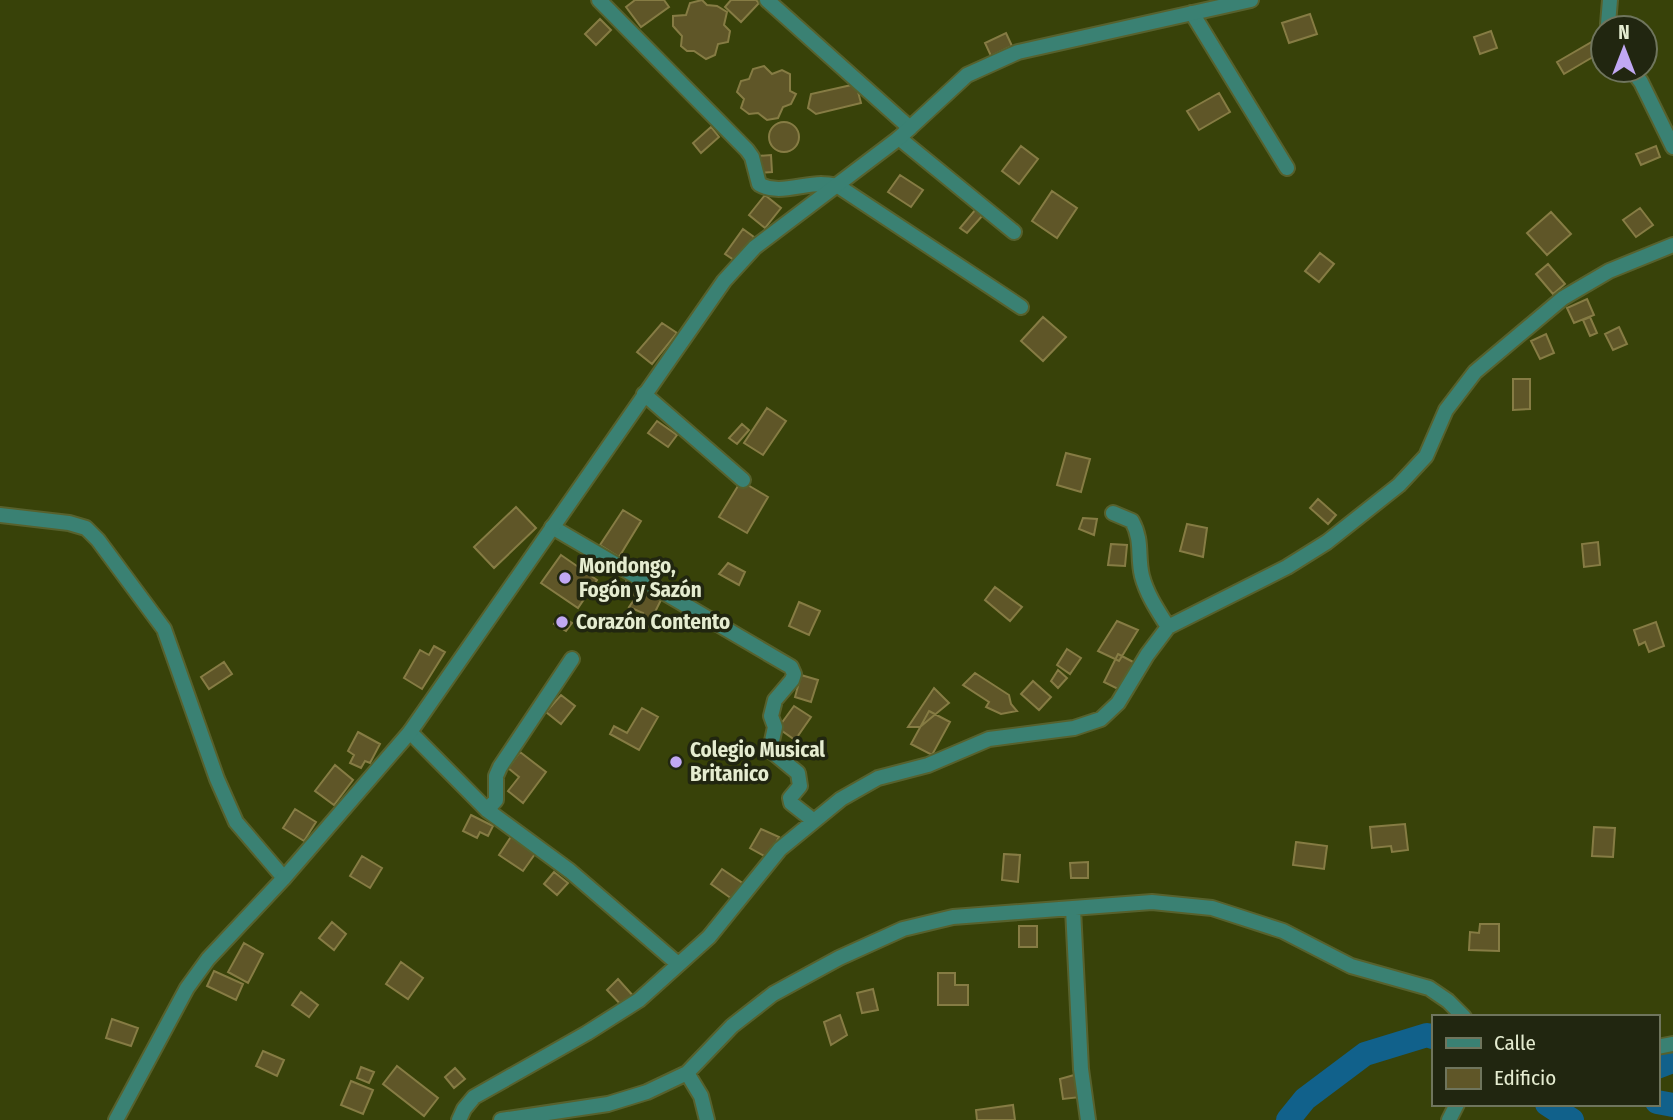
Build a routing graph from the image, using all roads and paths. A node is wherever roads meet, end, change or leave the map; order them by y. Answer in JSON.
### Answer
{"nodes":[{"id":1,"x":599,"y":0,"type":"edge"},
{"id":2,"x":766,"y":0,"type":"edge"},
{"id":3,"x":1251,"y":0,"type":"edge"},
{"id":4,"x":1192,"y":13,"type":"junction"},
{"id":5,"x":1642,"y":84,"type":"edge"},
{"id":6,"x":905,"y":133,"type":"junction"},
{"id":7,"x":1673,"y":147,"type":"edge"},
{"id":8,"x":1287,"y":167,"type":"dead end"},
{"id":9,"x":838,"y":186,"type":"junction"},
{"id":10,"x":1014,"y":232,"type":"dead end"},
{"id":11,"x":1673,"y":245,"type":"edge"},
{"id":12,"x":1021,"y":307,"type":"dead end"},
{"id":13,"x":643,"y":394,"type":"junction"},
{"id":14,"x":743,"y":480,"type":"dead end"},
{"id":15,"x":1113,"y":513,"type":"dead end"},
{"id":16,"x":0,"y":515,"type":"edge"},
{"id":17,"x":552,"y":527,"type":"junction"},
{"id":18,"x":1168,"y":627,"type":"junction"},
{"id":19,"x":572,"y":659,"type":"dead end"},
{"id":20,"x":410,"y":732,"type":"junction"},
{"id":21,"x":488,"y":810,"type":"junction"},
{"id":22,"x":814,"y":821,"type":"junction"},
{"id":23,"x":284,"y":878,"type":"junction"},
{"id":24,"x":1073,"y":909,"type":"junction"},
{"id":25,"x":678,"y":964,"type":"junction"},
{"id":26,"x":1462,"y":1015,"type":"edge"},
{"id":27,"x":687,"y":1073,"type":"junction"},
{"id":28,"x":117,"y":1120,"type":"edge"},
{"id":29,"x":459,"y":1120,"type":"edge"},
{"id":30,"x":501,"y":1120,"type":"edge"},
{"id":31,"x":707,"y":1120,"type":"edge"},
{"id":32,"x":1088,"y":1120,"type":"edge"}],
"edges":[{"from":1,"to":9,"type":"street"},
{"from":2,"to":6,"type":"street"},
{"from":3,"to":4,"type":"street"},
{"from":4,"to":6,"type":"street"},
{"from":4,"to":8,"type":"street"},
{"from":5,"to":7,"type":"street"},
{"from":6,"to":9,"type":"street"},
{"from":6,"to":10,"type":"street"},
{"from":9,"to":12,"type":"street"},
{"from":9,"to":13,"type":"street"},
{"from":11,"to":18,"type":"street"},
{"from":13,"to":14,"type":"street"},
{"from":13,"to":17,"type":"street"},
{"from":15,"to":18,"type":"street"},
{"from":16,"to":23,"type":"street"},
{"from":17,"to":20,"type":"street"},
{"from":17,"to":22,"type":"street"},
{"from":18,"to":22,"type":"street"},
{"from":19,"to":21,"type":"street"},
{"from":20,"to":21,"type":"street"},
{"from":20,"to":23,"type":"street"},
{"from":21,"to":25,"type":"street"},
{"from":22,"to":25,"type":"street"},
{"from":23,"to":28,"type":"street"},
{"from":24,"to":26,"type":"street"},
{"from":24,"to":27,"type":"street"},
{"from":24,"to":32,"type":"street"},
{"from":25,"to":29,"type":"street"},
{"from":27,"to":30,"type":"street"},
{"from":27,"to":31,"type":"street"}]}
